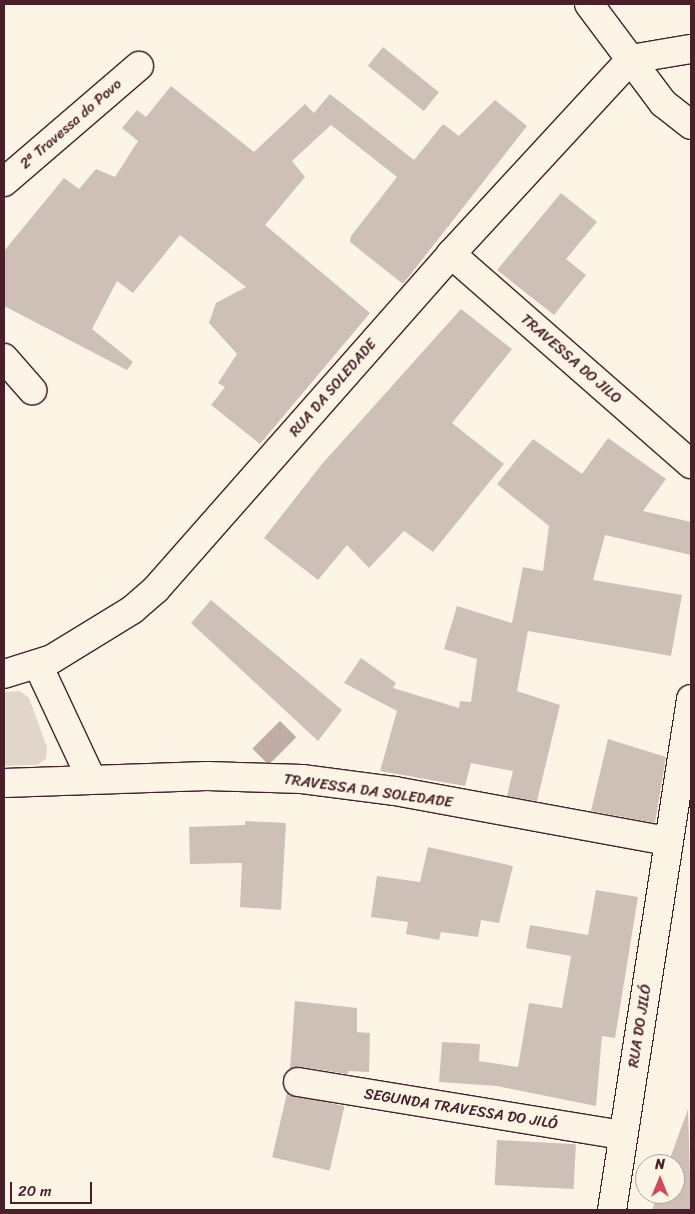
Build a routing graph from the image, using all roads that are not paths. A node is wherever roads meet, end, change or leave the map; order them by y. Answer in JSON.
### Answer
{"nodes":[{"id":1,"x":589,"y":4,"type":"edge"},
{"id":2,"x":691,"y":49,"type":"edge"},
{"id":3,"x":631,"y":59,"type":"junction"},
{"id":4,"x":139,"y":66,"type":"dead end"},
{"id":5,"x":691,"y":125,"type":"edge"},
{"id":6,"x":4,"y":182,"type":"edge"},
{"id":7,"x":451,"y":254,"type":"junction"},
{"id":8,"x":4,"y":358,"type":"edge"},
{"id":9,"x":32,"y":390,"type":"dead end"},
{"id":10,"x":691,"y":464,"type":"edge"},
{"id":11,"x":38,"y":665,"type":"junction"},
{"id":12,"x":4,"y":674,"type":"edge"},
{"id":13,"x":691,"y":699,"type":"edge"},
{"id":14,"x":91,"y":778,"type":"junction"},
{"id":15,"x":4,"y":783,"type":"edge"},
{"id":16,"x":668,"y":841,"type":"junction"},
{"id":17,"x":298,"y":1082,"type":"dead end"},
{"id":18,"x":623,"y":1135,"type":"junction"},
{"id":19,"x":612,"y":1210,"type":"edge"}],
"edges":[{"from":1,"to":3,"type":"street"},
{"from":2,"to":3,"type":"street"},
{"from":3,"to":5,"type":"street"},
{"from":3,"to":7,"type":"street","name":"RUA DA SOLEDADE"},
{"from":4,"to":6,"type":"street","name":"2ª Travessa do Povo"},
{"from":7,"to":10,"type":"street","name":"TRAVESSA DO JILO"},
{"from":7,"to":11,"type":"street","name":"RUA DA SOLEDADE"},
{"from":8,"to":9,"type":"street"},
{"from":11,"to":12,"type":"street","name":"RUA DA SOLEDADE"},
{"from":11,"to":14,"type":"street"},
{"from":13,"to":16,"type":"street","name":"RUA DO JILÓ"},
{"from":14,"to":15,"type":"street","name":"TRAVESSA DA SOLEDADE"},
{"from":14,"to":16,"type":"street","name":"TRAVESSA DA SOLEDADE"},
{"from":16,"to":18,"type":"street","name":"RUA DO JILÓ"},
{"from":17,"to":18,"type":"street","name":"SEGUNDA TRAVESSA DO JILÓ"},
{"from":18,"to":19,"type":"street","name":"RUA DO JILÓ"}]}
